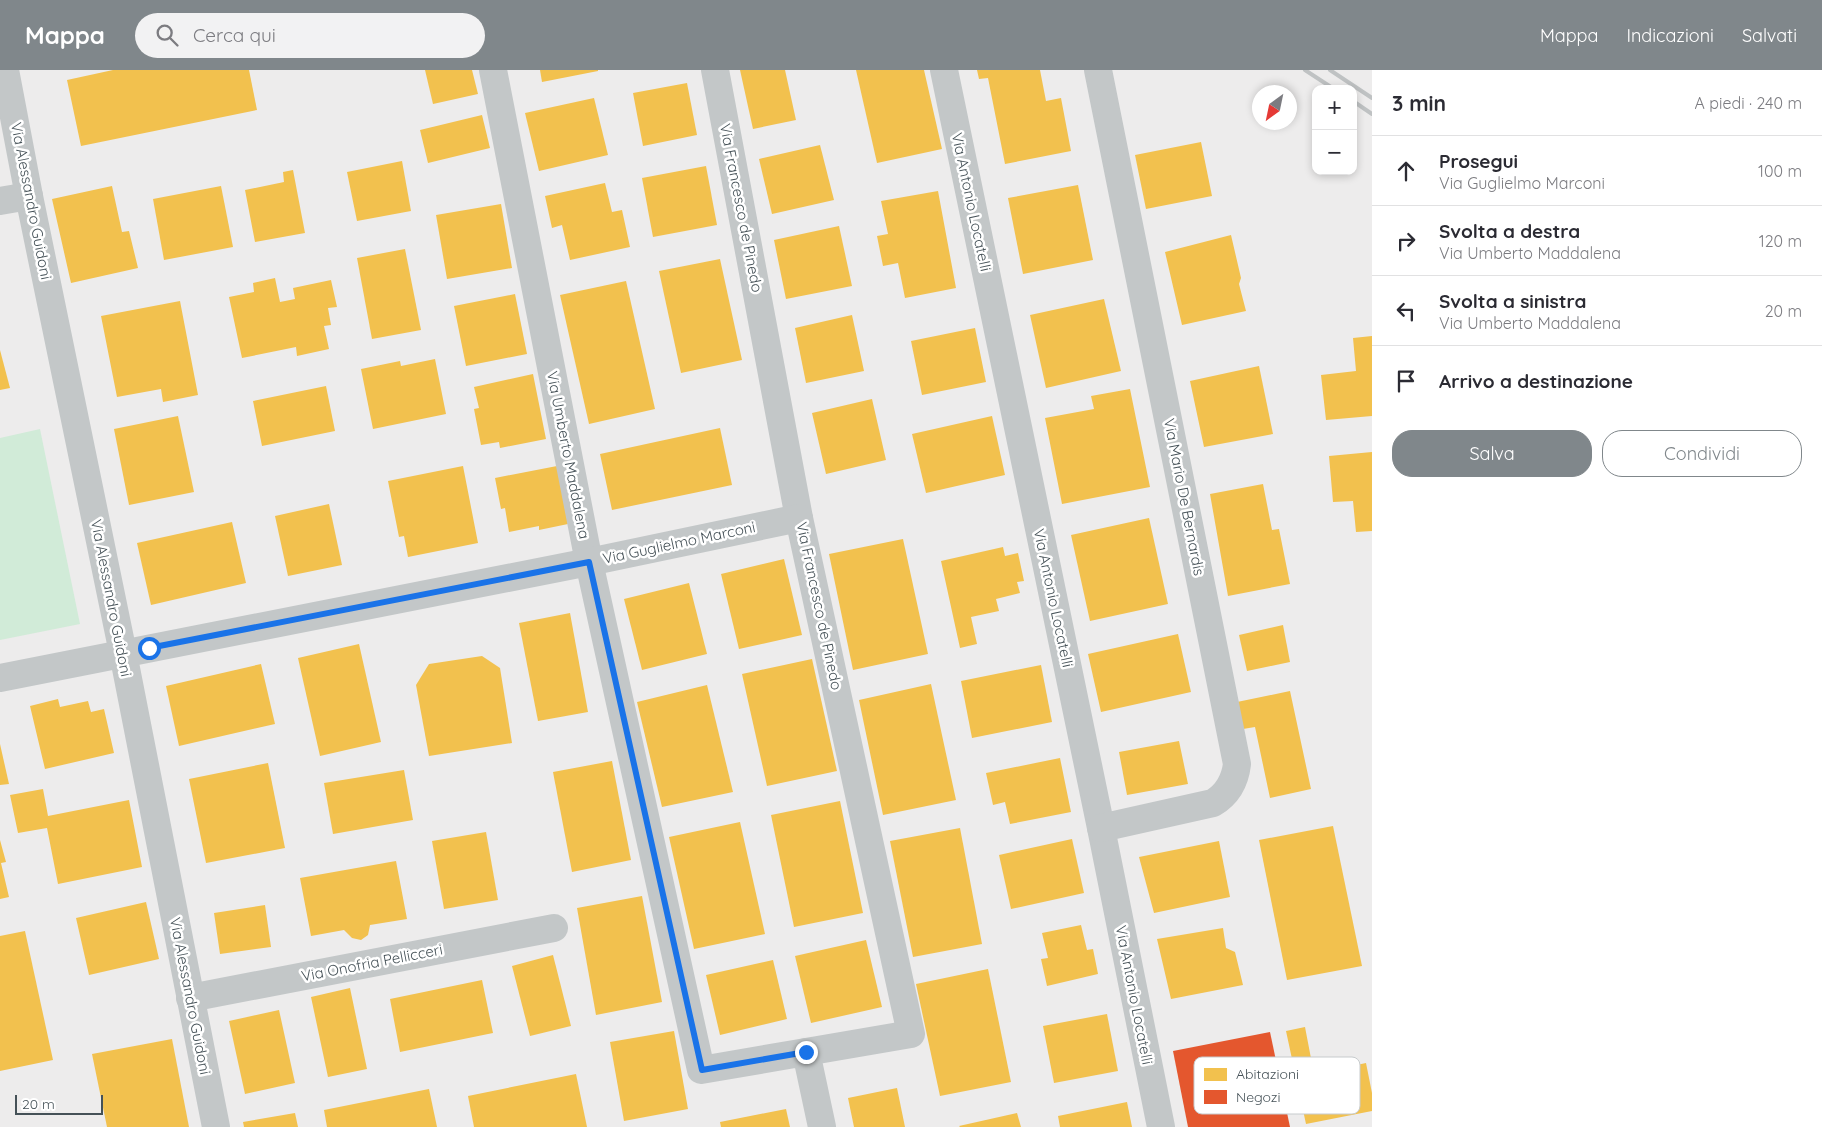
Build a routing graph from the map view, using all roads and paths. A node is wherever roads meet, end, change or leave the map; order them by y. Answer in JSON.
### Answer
{"nodes":[{"id":1,"x":5,"y":70,"type":"edge"},
{"id":2,"x":493,"y":70,"type":"edge"},
{"id":3,"x":715,"y":70,"type":"edge"},
{"id":4,"x":944,"y":70,"type":"edge"},
{"id":5,"x":1098,"y":70,"type":"edge"},
{"id":6,"x":29,"y":196,"type":"junction"},
{"id":7,"x":0,"y":201,"type":"edge"},
{"id":8,"x":800,"y":518,"type":"junction"},
{"id":9,"x":589,"y":562,"type":"junction"},
{"id":10,"x":123,"y":653,"type":"junction"},
{"id":11,"x":0,"y":678,"type":"edge"},
{"id":12,"x":1101,"y":828,"type":"junction"},
{"id":13,"x":554,"y":928,"type":"dead end"},
{"id":14,"x":190,"y":998,"type":"junction"},
{"id":15,"x":806,"y":1052,"type":"junction"},
{"id":16,"x":216,"y":1127,"type":"edge"},
{"id":17,"x":822,"y":1127,"type":"edge"},
{"id":18,"x":1161,"y":1127,"type":"edge"}],
"edges":[{"from":1,"to":6,"type":"street","name":"Via Alessandro Guidoni"},
{"from":2,"to":9,"type":"street","name":"Via Umberto Maddalena"},
{"from":3,"to":8,"type":"street","name":"Via Francesco de Pinedo"},
{"from":4,"to":12,"type":"street","name":"Via Antonio Locatelli"},
{"from":5,"to":12,"type":"street","name":"Via Mario De Bernardis"},
{"from":6,"to":7,"type":"street"},
{"from":6,"to":10,"type":"street","name":"Via Alessandro Guidoni"},
{"from":8,"to":9,"type":"street","name":"Via Guglielmo Marconi"},
{"from":8,"to":15,"type":"street","name":"Via Francesco de Pinedo"},
{"from":9,"to":10,"type":"street","name":"Via Guglielmo Marconi"},
{"from":9,"to":15,"type":"street","name":"Via Umberto Maddalena"},
{"from":10,"to":11,"type":"street","name":"Via Guglielmo Marconi"},
{"from":10,"to":14,"type":"street","name":"Via Alessandro Guidoni"},
{"from":12,"to":18,"type":"street","name":"Via Antonio Locatelli"},
{"from":13,"to":14,"type":"street","name":"Via Onofria Pellicceri"},
{"from":14,"to":16,"type":"street","name":"Via Alessandro Guidoni"},
{"from":15,"to":17,"type":"street"}]}
